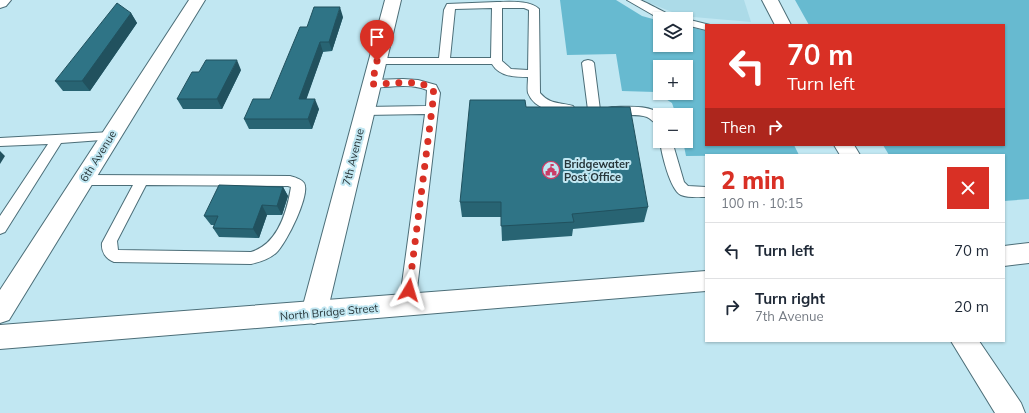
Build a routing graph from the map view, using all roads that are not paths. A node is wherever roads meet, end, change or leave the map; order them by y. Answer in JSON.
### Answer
{"nodes":[{"id":1,"x":3,"y":0,"type":"edge"},
{"id":2,"x":197,"y":0,"type":"edge"},
{"id":3,"x":393,"y":0,"type":"edge"},
{"id":4,"x":632,"y":0,"type":"edge"},
{"id":5,"x":770,"y":0,"type":"edge"},
{"id":6,"x":0,"y":3,"type":"edge"},
{"id":7,"x":497,"y":5,"type":"junction"},
{"id":8,"x":655,"y":12,"type":"edge"},
{"id":9,"x":693,"y":24,"type":"edge"},
{"id":10,"x":782,"y":24,"type":"edge"},
{"id":11,"x":705,"y":27,"type":"edge"},
{"id":12,"x":377,"y":61,"type":"junction"},
{"id":13,"x":444,"y":61,"type":"junction"},
{"id":14,"x":496,"y":61,"type":"junction"},
{"id":15,"x":588,"y":63,"type":"dead end"},
{"id":16,"x":534,"y":74,"type":"junction"},
{"id":17,"x":372,"y":84,"type":"junction"},
{"id":18,"x":432,"y":110,"type":"junction"},
{"id":19,"x":594,"y":110,"type":"junction"},
{"id":20,"x":364,"y":111,"type":"junction"},
{"id":21,"x":653,"y":114,"type":"edge"},
{"id":22,"x":111,"y":136,"type":"junction"},
{"id":23,"x":58,"y":138,"type":"junction"},
{"id":24,"x":0,"y":142,"type":"edge"},
{"id":25,"x":668,"y":148,"type":"edge"},
{"id":26,"x":83,"y":180,"type":"junction"},
{"id":27,"x":142,"y":181,"type":"junction"},
{"id":28,"x":705,"y":192,"type":"edge"},
{"id":29,"x":0,"y":228,"type":"edge"},
{"id":30,"x":1029,"y":253,"type":"edge"},
{"id":31,"x":1005,"y":256,"type":"edge"},
{"id":32,"x":705,"y":281,"type":"edge"},
{"id":33,"x":407,"y":306,"type":"junction"},
{"id":34,"x":0,"y":312,"type":"edge"},
{"id":35,"x":314,"y":313,"type":"junction"},
{"id":36,"x":0,"y":337,"type":"edge"},
{"id":37,"x":965,"y":342,"type":"edge"},
{"id":38,"x":1011,"y":413,"type":"edge"}],
"edges":[{"from":1,"to":6,"type":"street"},
{"from":2,"to":22,"type":"street","name":"6th Avenue"},
{"from":3,"to":12,"type":"street","name":"7th Avenue"},
{"from":4,"to":8,"type":"lane"},
{"from":5,"to":10,"type":"street"},
{"from":7,"to":13,"type":"lane"},
{"from":7,"to":14,"type":"lane"},
{"from":7,"to":16,"type":"lane"},
{"from":9,"to":11,"type":"lane"},
{"from":12,"to":13,"type":"lane"},
{"from":12,"to":17,"type":"street","name":"7th Avenue"},
{"from":13,"to":14,"type":"lane"},
{"from":14,"to":16,"type":"lane"},
{"from":15,"to":19,"type":"lane"},
{"from":16,"to":19,"type":"lane"},
{"from":17,"to":18,"type":"lane"},
{"from":17,"to":20,"type":"street","name":"7th Avenue"},
{"from":18,"to":20,"type":"lane"},
{"from":18,"to":33,"type":"lane"},
{"from":19,"to":21,"type":"lane"},
{"from":20,"to":35,"type":"street","name":"7th Avenue"},
{"from":22,"to":23,"type":"lane"},
{"from":22,"to":26,"type":"street","name":"6th Avenue"},
{"from":23,"to":24,"type":"lane"},
{"from":23,"to":29,"type":"lane"},
{"from":25,"to":28,"type":"lane"},
{"from":26,"to":27,"type":"lane"},
{"from":26,"to":34,"type":"street","name":"6th Avenue"},
{"from":27,"to":27,"type":"lane"},
{"from":30,"to":31,"type":"street"},
{"from":32,"to":33,"type":"street","name":"North Bridge Street"},
{"from":33,"to":35,"type":"street","name":"North Bridge Street"},
{"from":35,"to":36,"type":"street","name":"North Bridge Street"},
{"from":37,"to":38,"type":"street"}]}
